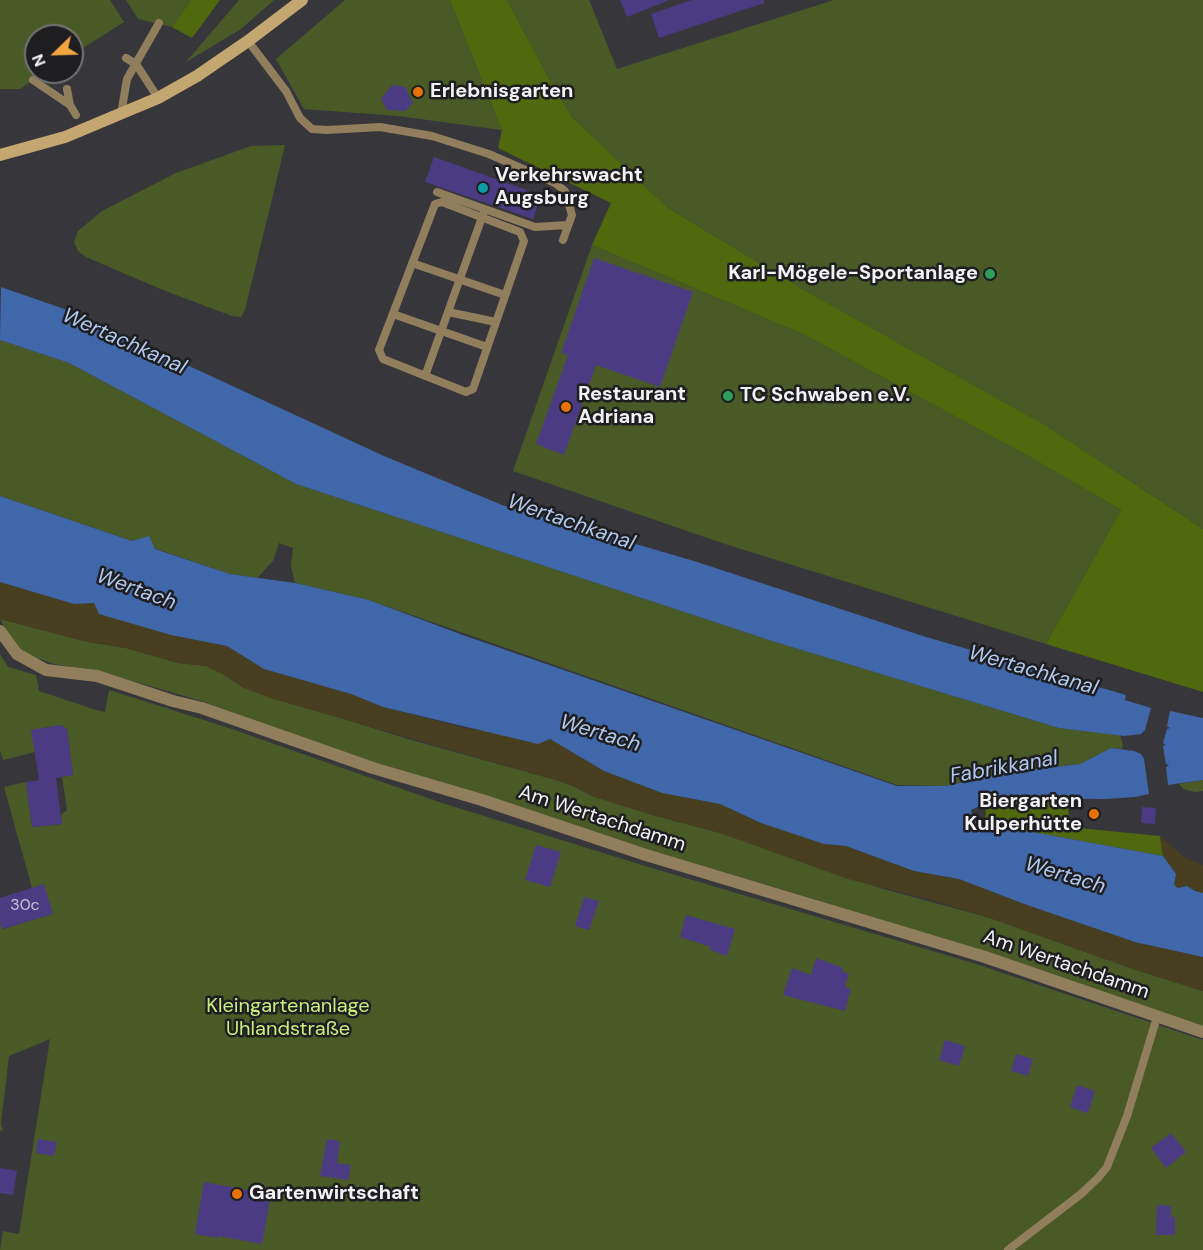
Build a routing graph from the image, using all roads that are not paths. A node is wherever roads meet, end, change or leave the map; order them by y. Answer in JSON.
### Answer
{"nodes":[{"id":1,"x":302,"y":0,"type":"edge"},
{"id":2,"x":159,"y":23,"type":"dead end"},
{"id":3,"x":248,"y":41,"type":"junction"},
{"id":4,"x":126,"y":58,"type":"dead end"},
{"id":5,"x":136,"y":64,"type":"junction"},
{"id":6,"x":39,"y":84,"type":"edge"},
{"id":7,"x":67,"y":89,"type":"dead end"},
{"id":8,"x":158,"y":98,"type":"junction"},
{"id":9,"x":70,"y":105,"type":"junction"},
{"id":10,"x":122,"y":114,"type":"junction"},
{"id":11,"x":76,"y":115,"type":"dead end"},
{"id":12,"x":0,"y":155,"type":"edge"},
{"id":13,"x":437,"y":192,"type":"dead end"},
{"id":14,"x":483,"y":213,"type":"junction"},
{"id":15,"x":568,"y":225,"type":"junction"},
{"id":16,"x":563,"y":240,"type":"dead end"},
{"id":17,"x":412,"y":264,"type":"junction"},
{"id":18,"x":460,"y":280,"type":"junction"},
{"id":19,"x":505,"y":295,"type":"junction"},
{"id":20,"x":448,"y":312,"type":"junction"},
{"id":21,"x":393,"y":315,"type":"junction"},
{"id":22,"x":496,"y":322,"type":"junction"},
{"id":23,"x":441,"y":331,"type":"junction"},
{"id":24,"x":487,"y":347,"type":"junction"},
{"id":25,"x":425,"y":376,"type":"junction"},
{"id":26,"x":0,"y":631,"type":"edge"},
{"id":27,"x":1157,"y":1017,"type":"junction"},
{"id":28,"x":1203,"y":1032,"type":"edge"},
{"id":29,"x":1008,"y":1250,"type":"edge"}],
"edges":[{"from":1,"to":3,"type":"street"},
{"from":2,"to":5,"type":"lane"},
{"from":3,"to":8,"type":"street"},
{"from":3,"to":15,"type":"lane"},
{"from":4,"to":5,"type":"lane"},
{"from":5,"to":8,"type":"lane"},
{"from":5,"to":10,"type":"lane"},
{"from":6,"to":9,"type":"lane"},
{"from":7,"to":9,"type":"lane"},
{"from":8,"to":10,"type":"street"},
{"from":9,"to":11,"type":"lane"},
{"from":10,"to":12,"type":"street"},
{"from":13,"to":14,"type":"lane"},
{"from":14,"to":15,"type":"lane"},
{"from":14,"to":17,"type":"lane"},
{"from":14,"to":18,"type":"lane"},
{"from":14,"to":19,"type":"lane"},
{"from":15,"to":16,"type":"lane"},
{"from":17,"to":18,"type":"lane"},
{"from":17,"to":21,"type":"lane"},
{"from":18,"to":19,"type":"lane"},
{"from":18,"to":20,"type":"lane"},
{"from":19,"to":22,"type":"lane"},
{"from":20,"to":22,"type":"lane"},
{"from":20,"to":23,"type":"lane"},
{"from":21,"to":23,"type":"lane"},
{"from":21,"to":25,"type":"lane"},
{"from":22,"to":24,"type":"lane"},
{"from":23,"to":24,"type":"lane"},
{"from":23,"to":25,"type":"lane"},
{"from":24,"to":25,"type":"lane"},
{"from":26,"to":27,"type":"street","name":"Am Wertachdamm"},
{"from":27,"to":28,"type":"street","name":"Am Wertachdamm"},
{"from":27,"to":29,"type":"lane"}]}
